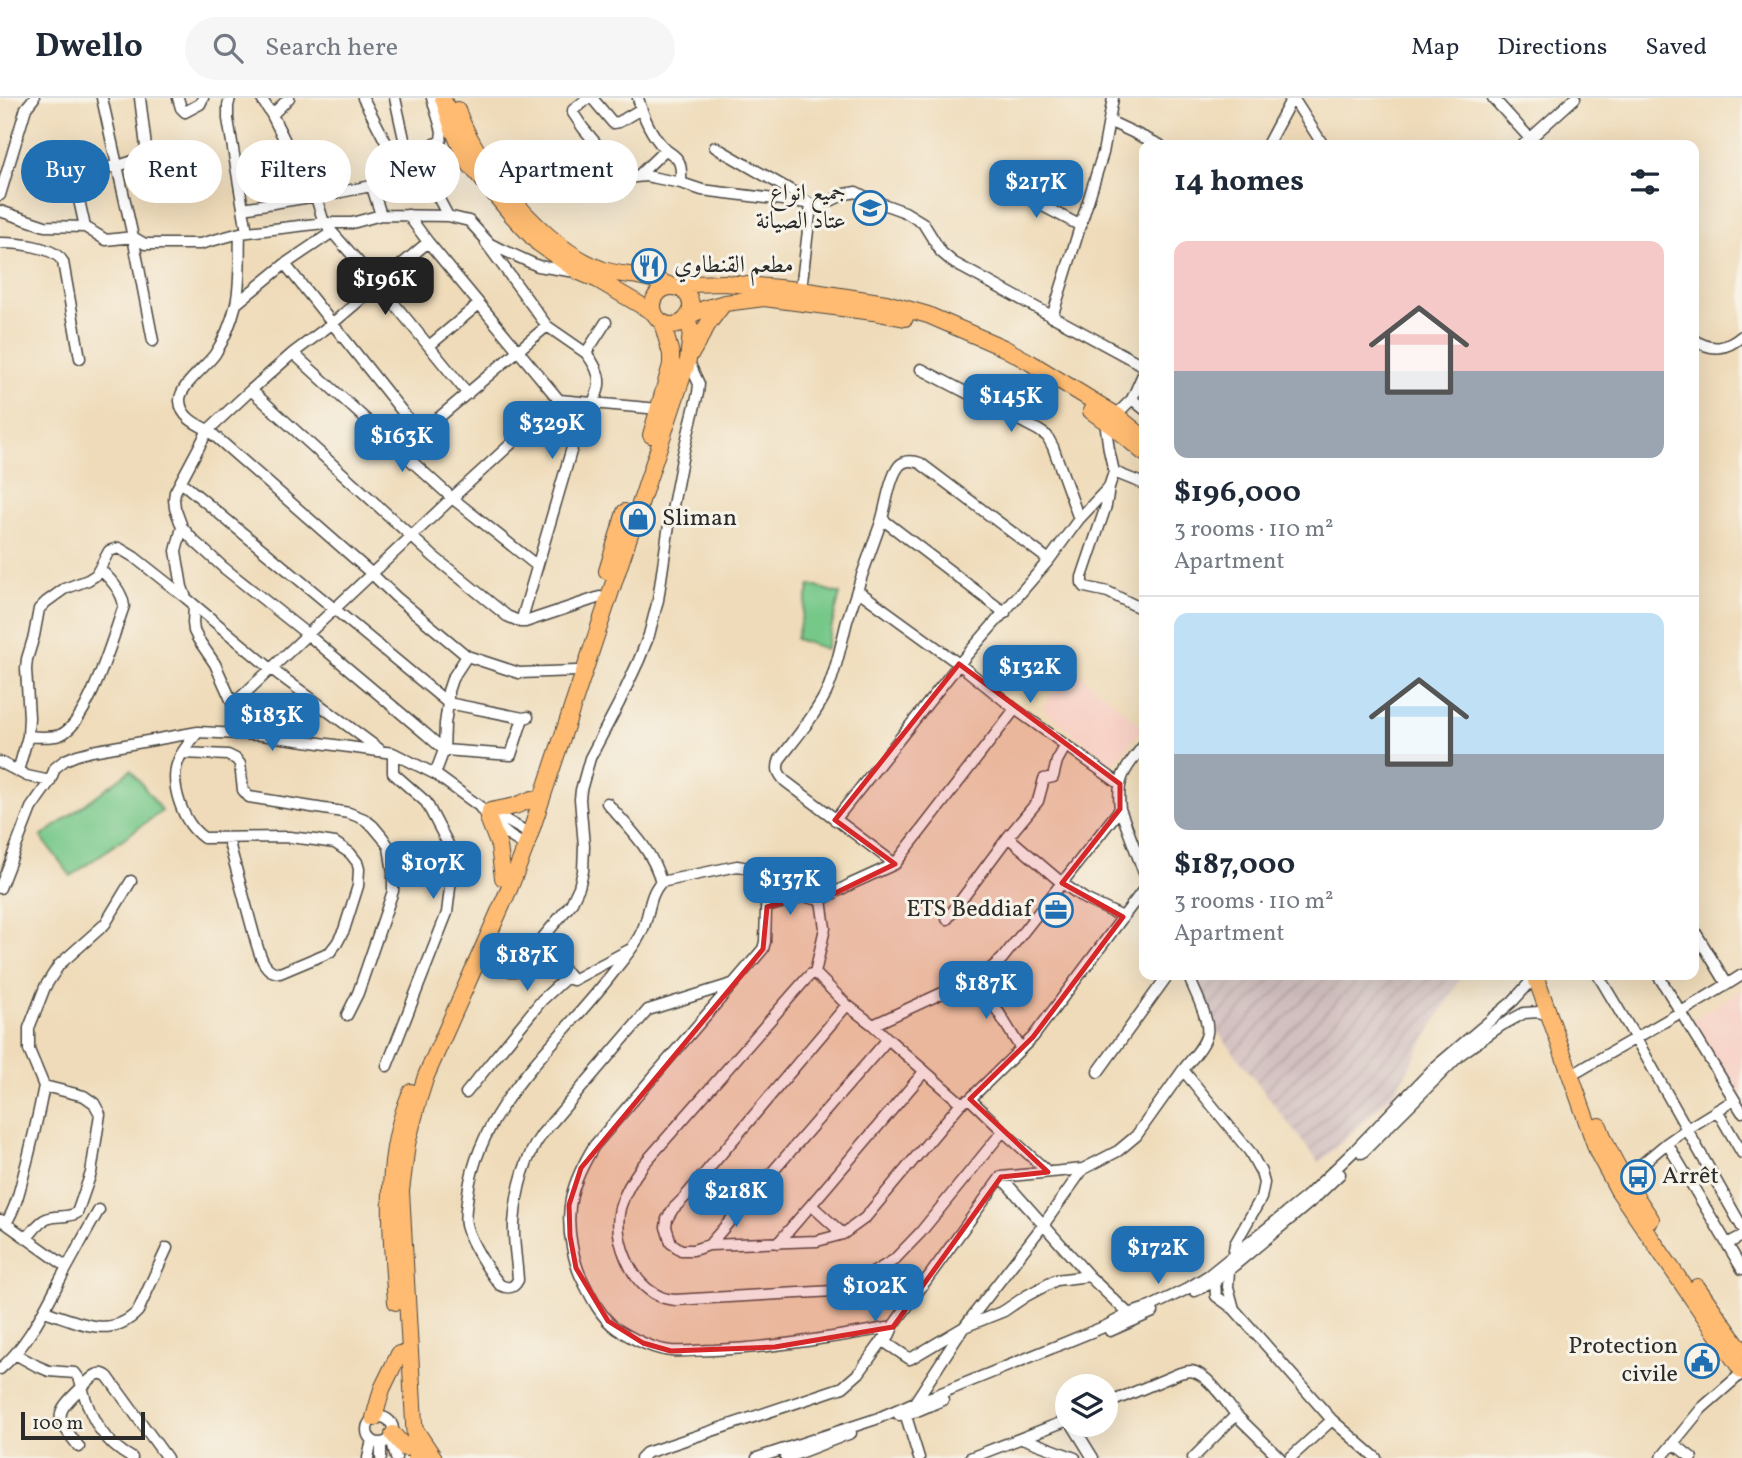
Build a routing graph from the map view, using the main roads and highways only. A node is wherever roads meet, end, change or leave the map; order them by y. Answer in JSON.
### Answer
{"nodes":[{"id":1,"x":443,"y":98,"type":"edge"},
{"id":2,"x":453,"y":98,"type":"edge"},
{"id":3,"x":585,"y":269,"type":"junction"},
{"id":4,"x":677,"y":287,"type":"junction"},
{"id":5,"x":725,"y":303,"type":"junction"},
{"id":6,"x":687,"y":316,"type":"junction"},
{"id":7,"x":658,"y":318,"type":"junction"},
{"id":8,"x":688,"y":360,"type":"junction"},
{"id":9,"x":1111,"y":418,"type":"junction"},
{"id":10,"x":1139,"y":435,"type":"edge"},
{"id":11,"x":1139,"y":448,"type":"edge"},
{"id":12,"x":532,"y":799,"type":"junction"},
{"id":13,"x":524,"y":837,"type":"junction"},
{"id":14,"x":503,"y":878,"type":"junction"},
{"id":15,"x":1540,"y":980,"type":"edge"},
{"id":16,"x":1541,"y":980,"type":"edge"},
{"id":17,"x":1742,"y":1351,"type":"edge"},
{"id":18,"x":399,"y":1354,"type":"junction"},
{"id":19,"x":1742,"y":1372,"type":"edge"},
{"id":20,"x":374,"y":1418,"type":"road end"},
{"id":21,"x":414,"y":1427,"type":"junction"},
{"id":22,"x":384,"y":1439,"type":"road end"},
{"id":23,"x":406,"y":1456,"type":"edge"},
{"id":24,"x":434,"y":1458,"type":"edge"}],
"edges":[{"from":1,"to":3,"type":"highway"},
{"from":2,"to":3,"type":"highway"},
{"from":3,"to":4,"type":"highway"},
{"from":3,"to":7,"type":"highway"},
{"from":4,"to":6,"type":"highway"},
{"from":4,"to":7,"type":"highway"},
{"from":4,"to":9,"type":"highway"},
{"from":5,"to":6,"type":"highway"},
{"from":5,"to":8,"type":"highway"},
{"from":5,"to":9,"type":"highway"},
{"from":6,"to":7,"type":"highway"},
{"from":6,"to":8,"type":"highway"},
{"from":7,"to":12,"type":"highway"},
{"from":8,"to":13,"type":"highway"},
{"from":9,"to":10,"type":"highway"},
{"from":9,"to":11,"type":"highway"},
{"from":12,"to":13,"type":"highway"},
{"from":12,"to":14,"type":"highway"},
{"from":13,"to":14,"type":"highway"},
{"from":13,"to":21,"type":"highway"},
{"from":14,"to":18,"type":"highway"},
{"from":15,"to":19,"type":"highway"},
{"from":16,"to":17,"type":"highway"},
{"from":18,"to":20,"type":"highway"},
{"from":18,"to":23,"type":"highway"},
{"from":21,"to":23,"type":"highway"},
{"from":21,"to":24,"type":"highway"},
{"from":22,"to":23,"type":"highway"}]}
